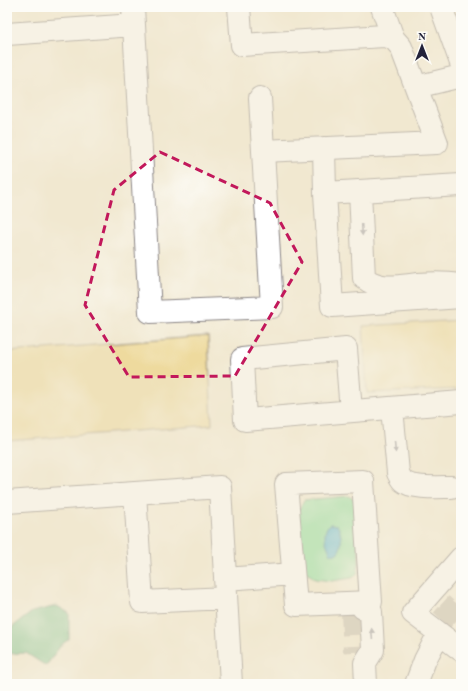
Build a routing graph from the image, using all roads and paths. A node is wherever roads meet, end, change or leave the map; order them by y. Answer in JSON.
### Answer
{"nodes":[{"id":1,"x":239,"y":7,"type":"edge"},
{"id":2,"x":382,"y":7,"type":"edge"},
{"id":3,"x":441,"y":7,"type":"edge"},
{"id":4,"x":133,"y":16,"type":"edge"},
{"id":5,"x":7,"y":34,"type":"edge"},
{"id":6,"x":394,"y":38,"type":"junction"},
{"id":7,"x":461,"y":63,"type":"edge"},
{"id":8,"x":461,"y":76,"type":"edge"},
{"id":9,"x":416,"y":87,"type":"junction"},
{"id":10,"x":260,"y":98,"type":"dead end"},
{"id":11,"x":324,"y":148,"type":"junction"},
{"id":12,"x":263,"y":151,"type":"junction"},
{"id":13,"x":461,"y":185,"type":"edge"},
{"id":14,"x":360,"y":191,"type":"junction"},
{"id":15,"x":326,"y":193,"type":"junction"},
{"id":16,"x":461,"y":285,"type":"edge"},
{"id":17,"x":461,"y":297,"type":"edge"},
{"id":18,"x":461,"y":402,"type":"edge"},
{"id":19,"x":392,"y":408,"type":"junction"},
{"id":20,"x":351,"y":411,"type":"junction"},
{"id":21,"x":451,"y":487,"type":"dead end"},
{"id":22,"x":135,"y":493,"type":"junction"},
{"id":23,"x":7,"y":502,"type":"edge"},
{"id":24,"x":461,"y":558,"type":"edge"},
{"id":25,"x":293,"y":574,"type":"junction"},
{"id":26,"x":226,"y":588,"type":"junction"},
{"id":27,"x":359,"y":608,"type":"junction"},
{"id":28,"x":438,"y":627,"type":"junction"},
{"id":29,"x":461,"y":650,"type":"edge"},
{"id":30,"x":362,"y":666,"type":"edge"},
{"id":31,"x":231,"y":684,"type":"edge"},
{"id":32,"x":416,"y":684,"type":"edge"}],
"edges":[{"from":1,"to":6,"type":"street"},
{"from":2,"to":6,"type":"street"},
{"from":3,"to":7,"type":"street"},
{"from":4,"to":5,"type":"street"},
{"from":4,"to":12,"type":"street"},
{"from":6,"to":9,"type":"street"},
{"from":8,"to":9,"type":"street"},
{"from":9,"to":11,"type":"street"},
{"from":10,"to":12,"type":"street"},
{"from":11,"to":12,"type":"street"},
{"from":11,"to":15,"type":"street"},
{"from":13,"to":14,"type":"street"},
{"from":14,"to":15,"type":"street"},
{"from":14,"to":16,"type":"street","one_way":true},
{"from":15,"to":17,"type":"street"},
{"from":18,"to":19,"type":"street"},
{"from":19,"to":20,"type":"street"},
{"from":19,"to":21,"type":"street","one_way":true},
{"from":20,"to":20,"type":"street"},
{"from":22,"to":23,"type":"street"},
{"from":22,"to":26,"type":"street"},
{"from":22,"to":26,"type":"street"},
{"from":24,"to":28,"type":"street"},
{"from":25,"to":26,"type":"street"},
{"from":25,"to":27,"type":"street"},
{"from":25,"to":27,"type":"street"},
{"from":26,"to":31,"type":"street"},
{"from":30,"to":27,"type":"street","one_way":true},
{"from":28,"to":29,"type":"street"},
{"from":28,"to":32,"type":"street"}]}
